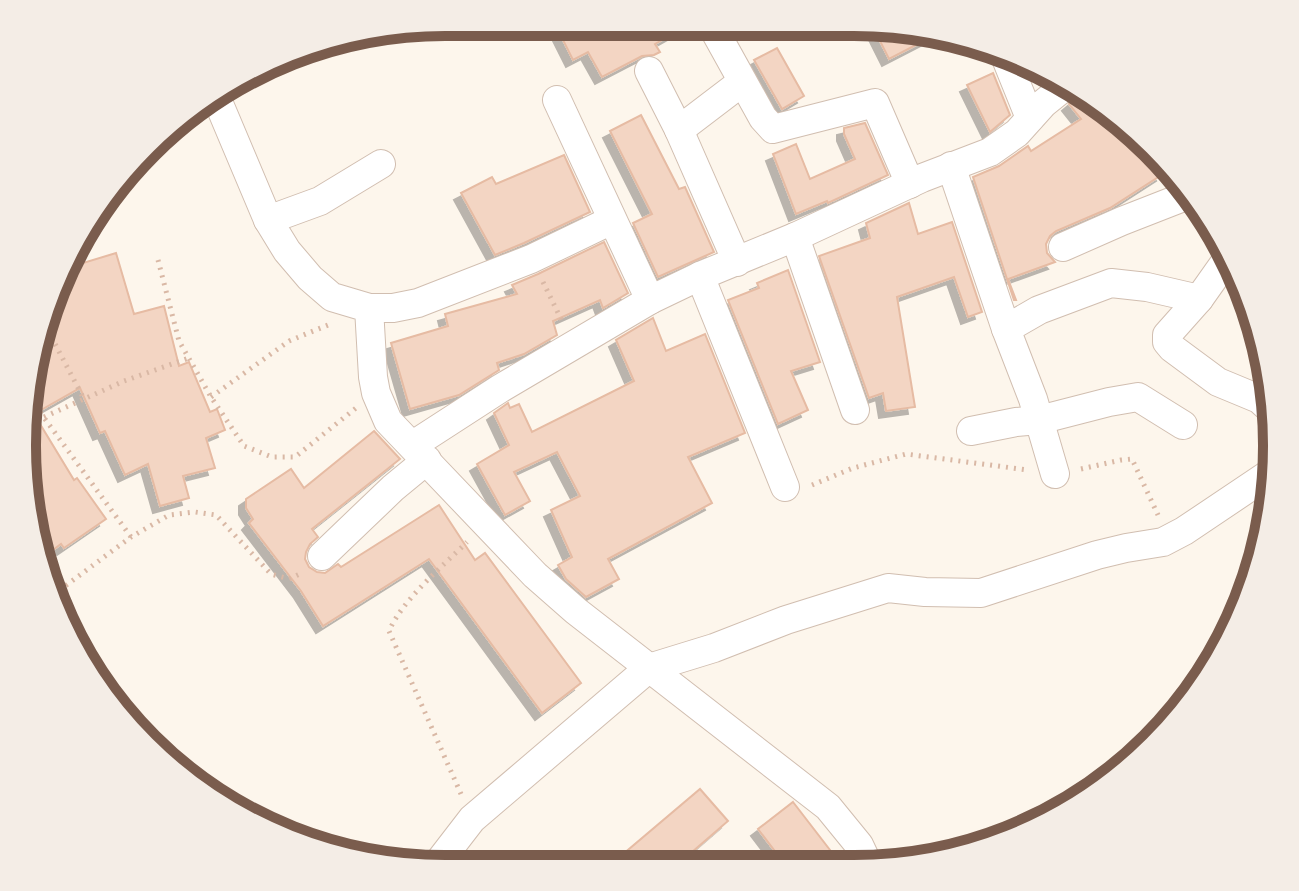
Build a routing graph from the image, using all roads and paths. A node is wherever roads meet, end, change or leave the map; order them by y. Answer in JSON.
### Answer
{"nodes":[{"id":1,"x":717,"y":36,"type":"edge"},
{"id":2,"x":1009,"y":67,"type":"edge"},
{"id":3,"x":649,"y":71,"type":"dead end"},
{"id":4,"x":742,"y":82,"type":"junction"},
{"id":5,"x":1058,"y":91,"type":"edge"},
{"id":6,"x":557,"y":100,"type":"dead end"},
{"id":7,"x":219,"y":104,"type":"edge"},
{"id":8,"x":1030,"y":118,"type":"junction"},
{"id":9,"x":679,"y":130,"type":"junction"},
{"id":10,"x":381,"y":164,"type":"dead end"},
{"id":11,"x":951,"y":166,"type":"junction"},
{"id":12,"x":910,"y":184,"type":"junction"},
{"id":13,"x":1180,"y":198,"type":"edge"},
{"id":14,"x":268,"y":220,"type":"junction"},
{"id":15,"x":612,"y":220,"type":"junction"},
{"id":16,"x":795,"y":237,"type":"junction"},
{"id":17,"x":1063,"y":247,"type":"dead end"},
{"id":18,"x":531,"y":259,"type":"junction"},
{"id":19,"x":158,"y":260,"type":"dead end"},
{"id":20,"x":737,"y":262,"type":"junction"},
{"id":21,"x":1222,"y":266,"type":"edge"},
{"id":22,"x":700,"y":276,"type":"junction"},
{"id":23,"x":1199,"y":299,"type":"junction"},
{"id":24,"x":650,"y":300,"type":"junction"},
{"id":25,"x":381,"y":308,"type":"junction"},
{"id":26,"x":329,"y":324,"type":"dead end"},
{"id":27,"x":1006,"y":329,"type":"junction"},
{"id":28,"x":51,"y":336,"type":"edge"},
{"id":29,"x":575,"y":345,"type":"junction"},
{"id":30,"x":189,"y":358,"type":"junction"},
{"id":31,"x":376,"y":393,"type":"junction"},
{"id":32,"x":211,"y":397,"type":"junction"},
{"id":33,"x":84,"y":399,"type":"junction"},
{"id":34,"x":1260,"y":400,"type":"edge"},
{"id":35,"x":38,"y":409,"type":"edge"},
{"id":36,"x":855,"y":410,"type":"dead end"},
{"id":37,"x":44,"y":417,"type":"junction"},
{"id":38,"x":1039,"y":420,"type":"junction"},
{"id":39,"x":1183,"y":425,"type":"dead end"},
{"id":40,"x":971,"y":431,"type":"dead end"},
{"id":41,"x":420,"y":453,"type":"junction"},
{"id":42,"x":1055,"y":474,"type":"junction"},
{"id":43,"x":1261,"y":479,"type":"edge"},
{"id":44,"x":785,"y":487,"type":"joint"},
{"id":45,"x":485,"y":524,"type":"junction"},
{"id":46,"x":131,"y":537,"type":"junction"},
{"id":47,"x":1163,"y":542,"type":"junction"},
{"id":48,"x":322,"y":556,"type":"joint"},
{"id":49,"x":62,"y":588,"type":"edge"},
{"id":50,"x":649,"y":668,"type":"junction"},
{"id":51,"x":472,"y":819,"type":"junction"},
{"id":52,"x":444,"y":855,"type":"edge"},
{"id":53,"x":864,"y":855,"type":"edge"}],
"edges":[{"from":1,"to":4,"type":"street"},
{"from":2,"to":8,"type":"street"},
{"from":3,"to":9,"type":"street"},
{"from":4,"to":9,"type":"street"},
{"from":4,"to":12,"type":"street"},
{"from":5,"to":8,"type":"street"},
{"from":6,"to":15,"type":"street"},
{"from":7,"to":14,"type":"street"},
{"from":8,"to":11,"type":"street"},
{"from":9,"to":20,"type":"street"},
{"from":10,"to":14,"type":"street"},
{"from":11,"to":12,"type":"street"},
{"from":11,"to":27,"type":"street"},
{"from":12,"to":16,"type":"street"},
{"from":13,"to":17,"type":"street"},
{"from":14,"to":25,"type":"street"},
{"from":15,"to":18,"type":"street"},
{"from":15,"to":24,"type":"street"},
{"from":16,"to":20,"type":"street"},
{"from":16,"to":36,"type":"street"},
{"from":18,"to":25,"type":"street"},
{"from":18,"to":29,"type":"path"},
{"from":19,"to":30,"type":"path"},
{"from":20,"to":22,"type":"street"},
{"from":21,"to":23,"type":"street"},
{"from":22,"to":24,"type":"street"},
{"from":22,"to":44,"type":"street"},
{"from":23,"to":27,"type":"street"},
{"from":23,"to":34,"type":"street"},
{"from":24,"to":29,"type":"street"},
{"from":25,"to":31,"type":"street"},
{"from":26,"to":32,"type":"path"},
{"from":27,"to":38,"type":"street"},
{"from":28,"to":33,"type":"path"},
{"from":29,"to":41,"type":"street"},
{"from":30,"to":32,"type":"path"},
{"from":30,"to":33,"type":"path"},
{"from":31,"to":32,"type":"path"},
{"from":31,"to":41,"type":"street"},
{"from":33,"to":37,"type":"path"},
{"from":35,"to":37,"type":"path"},
{"from":37,"to":46,"type":"path"},
{"from":38,"to":39,"type":"street"},
{"from":38,"to":40,"type":"street"},
{"from":38,"to":42,"type":"street"},
{"from":41,"to":45,"type":"street"},
{"from":41,"to":48,"type":"street"},
{"from":42,"to":44,"type":"path"},
{"from":42,"to":47,"type":"path"},
{"from":43,"to":47,"type":"street"},
{"from":45,"to":50,"type":"street"},
{"from":45,"to":51,"type":"path"},
{"from":46,"to":48,"type":"path"},
{"from":46,"to":49,"type":"path"},
{"from":47,"to":50,"type":"street"},
{"from":50,"to":51,"type":"street"},
{"from":50,"to":53,"type":"street"},
{"from":51,"to":52,"type":"street"}]}
